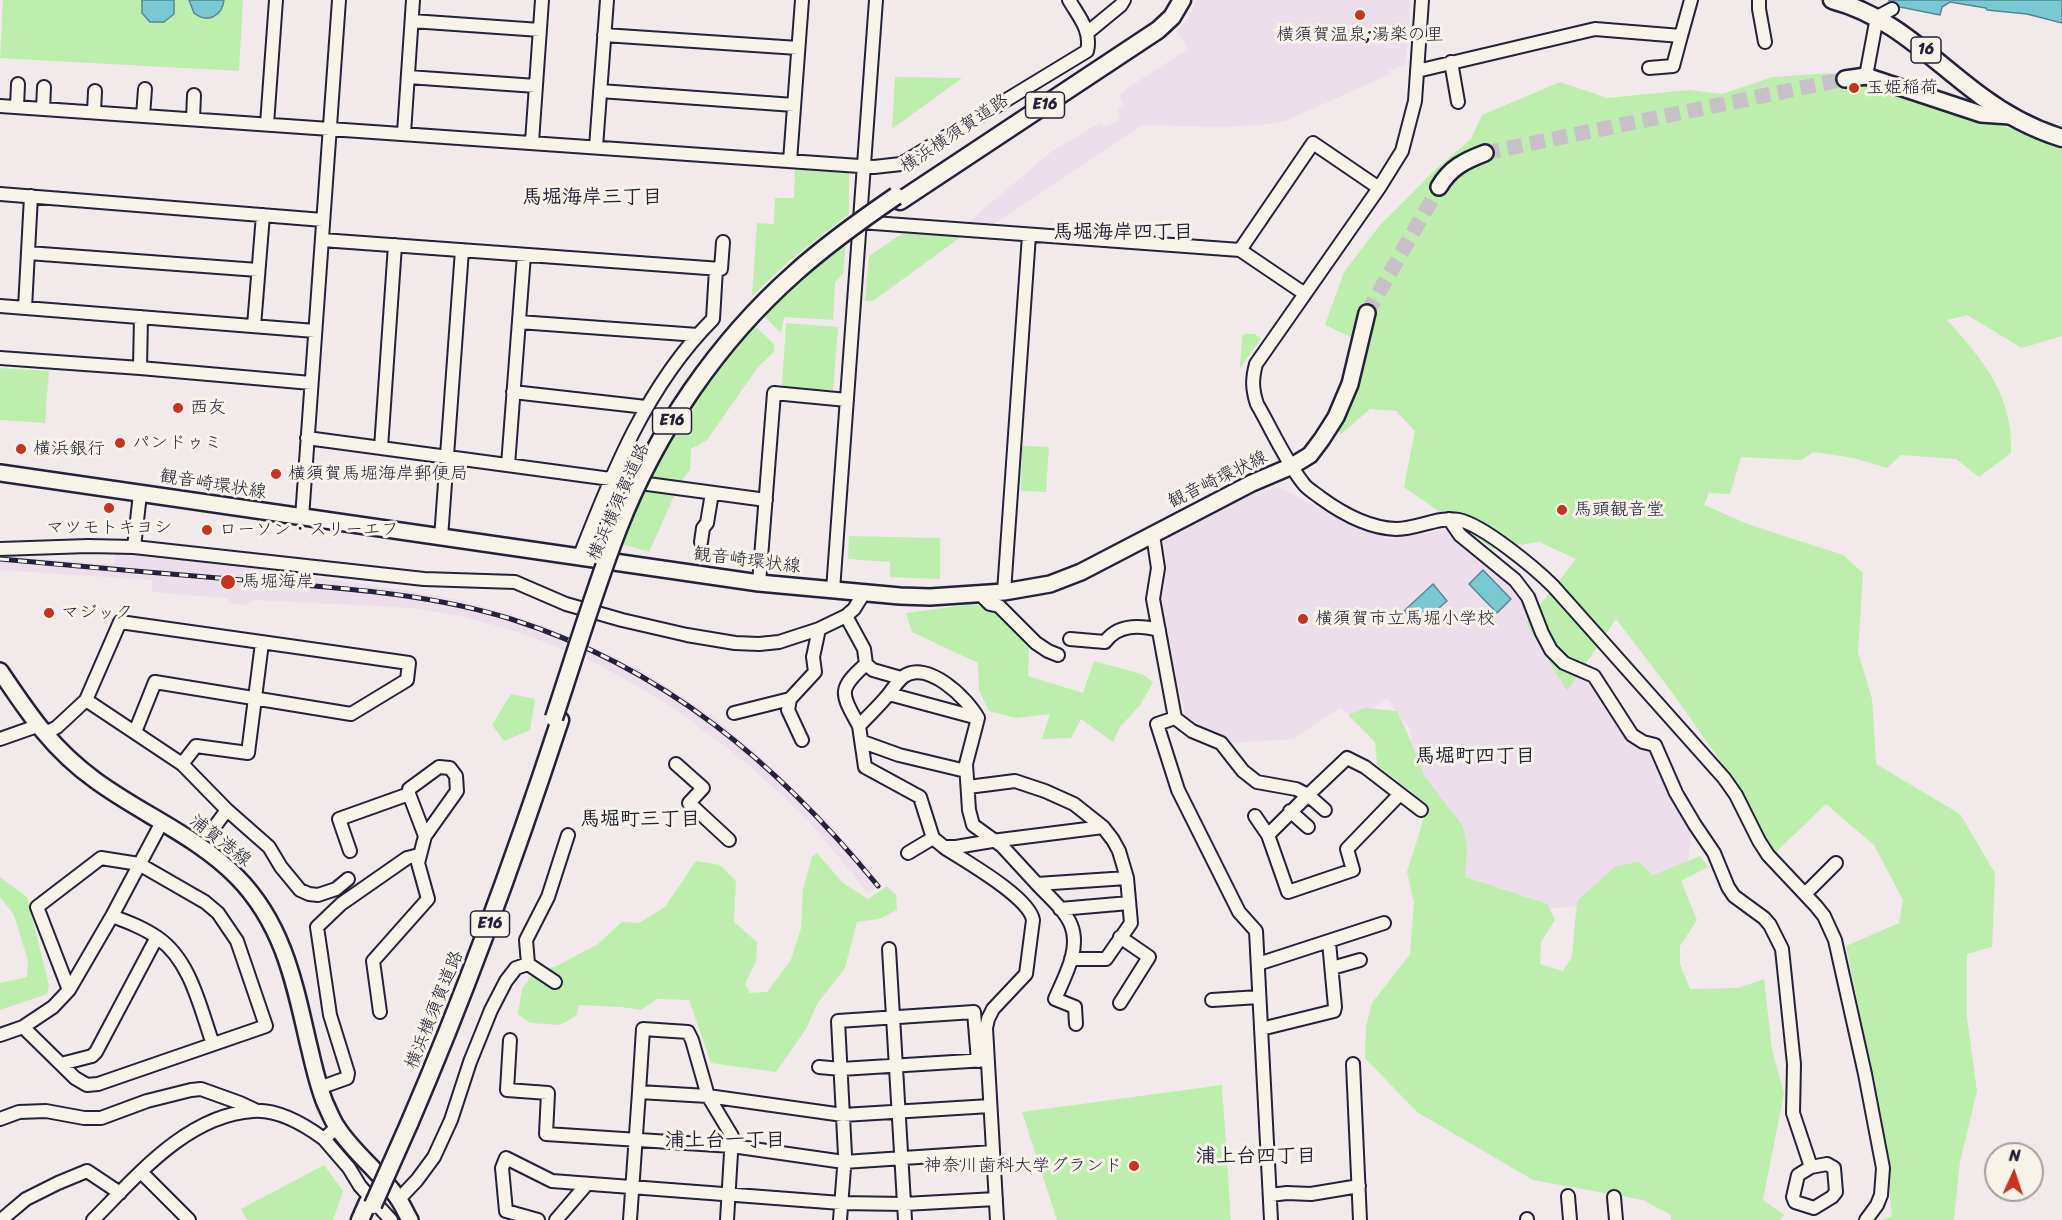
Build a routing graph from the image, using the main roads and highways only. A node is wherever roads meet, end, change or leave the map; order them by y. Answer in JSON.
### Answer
{"nodes":[{"id":1,"x":1170,"y":0,"type":"edge"},
{"id":2,"x":1182,"y":0,"type":"edge"},
{"id":3,"x":1832,"y":0,"type":"edge"},
{"id":4,"x":1845,"y":79,"type":"tunnel mouth"},
{"id":5,"x":2010,"y":116,"type":"junction"},
{"id":6,"x":2062,"y":138,"type":"edge"},
{"id":7,"x":1485,"y":153,"type":"tunnel mouth"},
{"id":8,"x":1439,"y":187,"type":"tunnel mouth"},
{"id":9,"x":898,"y":198,"type":"junction"},
{"id":10,"x":1367,"y":313,"type":"tunnel mouth"},
{"id":11,"x":0,"y":473,"type":"edge"},
{"id":12,"x":0,"y":671,"type":"edge"},
{"id":13,"x":369,"y":1209,"type":"edge"},
{"id":14,"x":360,"y":1220,"type":"edge"},
{"id":15,"x":410,"y":1220,"type":"edge"}],
"edges":[{"from":1,"to":9,"type":"highway","name":"横浜横須賀道路","number":"E16"},
{"from":2,"to":9,"type":"highway","name":"横浜横須賀道路","number":"E16"},
{"from":3,"to":5,"type":"highway","number":"16"},
{"from":4,"to":5,"type":"main road"},
{"from":5,"to":6,"type":"highway","number":"16"},
{"from":7,"to":8,"type":"main road"},
{"from":9,"to":13,"type":"highway","name":"横浜横須賀道路","number":"E16"},
{"from":10,"to":11,"type":"main road","name":"観音崎環状線"},
{"from":12,"to":15,"type":"main road","name":"浦賀港線"},
{"from":13,"to":14,"type":"highway","name":"横浜横須賀道路","number":"E16"}]}
